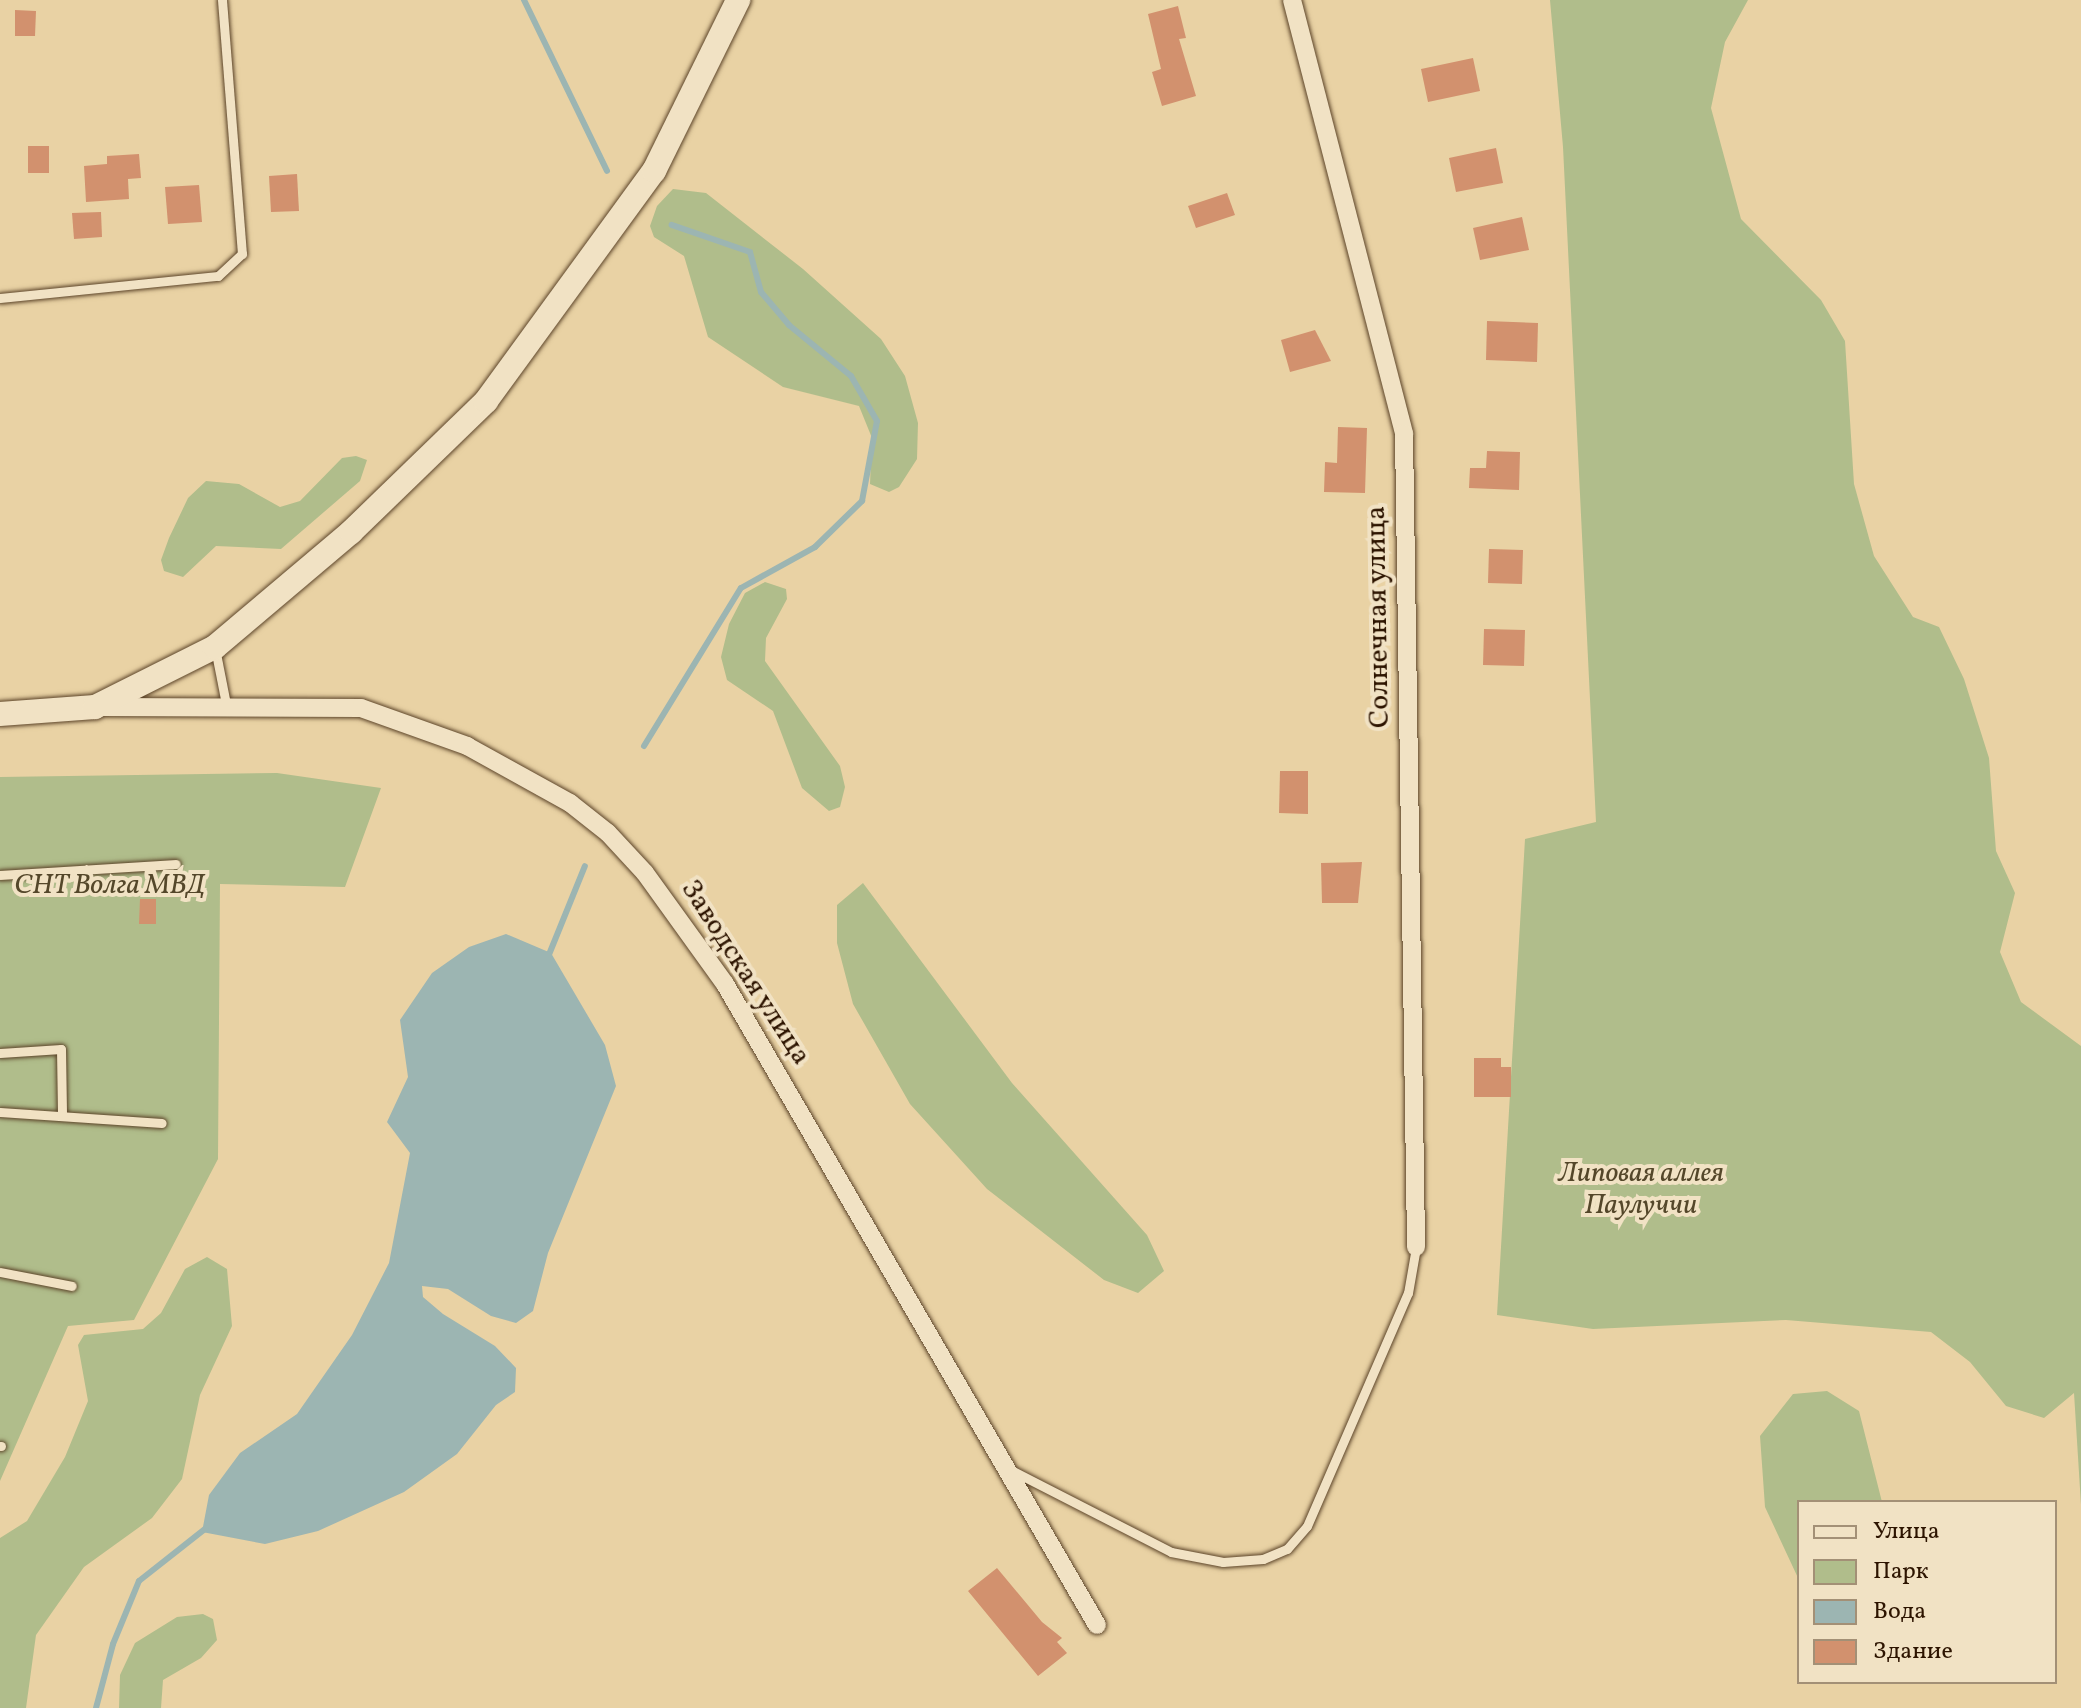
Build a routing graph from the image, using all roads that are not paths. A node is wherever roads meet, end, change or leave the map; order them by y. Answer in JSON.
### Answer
{"nodes":[{"id":1,"x":222,"y":0,"type":"edge"},
{"id":2,"x":738,"y":0,"type":"edge"},
{"id":3,"x":1292,"y":0,"type":"edge"},
{"id":4,"x":0,"y":298,"type":"edge"},
{"id":5,"x":215,"y":647,"type":"junction"},
{"id":6,"x":226,"y":704,"type":"junction"},
{"id":7,"x":95,"y":707,"type":"junction"},
{"id":8,"x":0,"y":714,"type":"edge"},
{"id":9,"x":176,"y":864,"type":"dead end"},
{"id":10,"x":0,"y":875,"type":"edge"},
{"id":11,"x":0,"y":1053,"type":"edge"},
{"id":12,"x":0,"y":1112,"type":"edge"},
{"id":13,"x":62,"y":1116,"type":"junction"},
{"id":14,"x":162,"y":1123,"type":"dead end"},
{"id":15,"x":1416,"y":1247,"type":"joint"},
{"id":16,"x":0,"y":1272,"type":"edge"},
{"id":17,"x":72,"y":1286,"type":"dead end"},
{"id":18,"x":1008,"y":1468,"type":"junction"},
{"id":19,"x":1097,"y":1625,"type":"dead end"}],
"edges":[{"from":1,"to":4,"type":"lane"},
{"from":2,"to":5,"type":"street"},
{"from":3,"to":15,"type":"street","name":"Солнечная улица"},
{"from":5,"to":6,"type":"lane"},
{"from":5,"to":7,"type":"street"},
{"from":6,"to":7,"type":"street","name":"Заводская улица"},
{"from":6,"to":18,"type":"street","name":"Заводская улица"},
{"from":7,"to":8,"type":"street"},
{"from":9,"to":10,"type":"lane"},
{"from":11,"to":13,"type":"lane"},
{"from":12,"to":13,"type":"lane"},
{"from":13,"to":14,"type":"lane"},
{"from":15,"to":18,"type":"lane"},
{"from":16,"to":17,"type":"lane"},
{"from":18,"to":19,"type":"street","name":"Заводская улица"}]}
